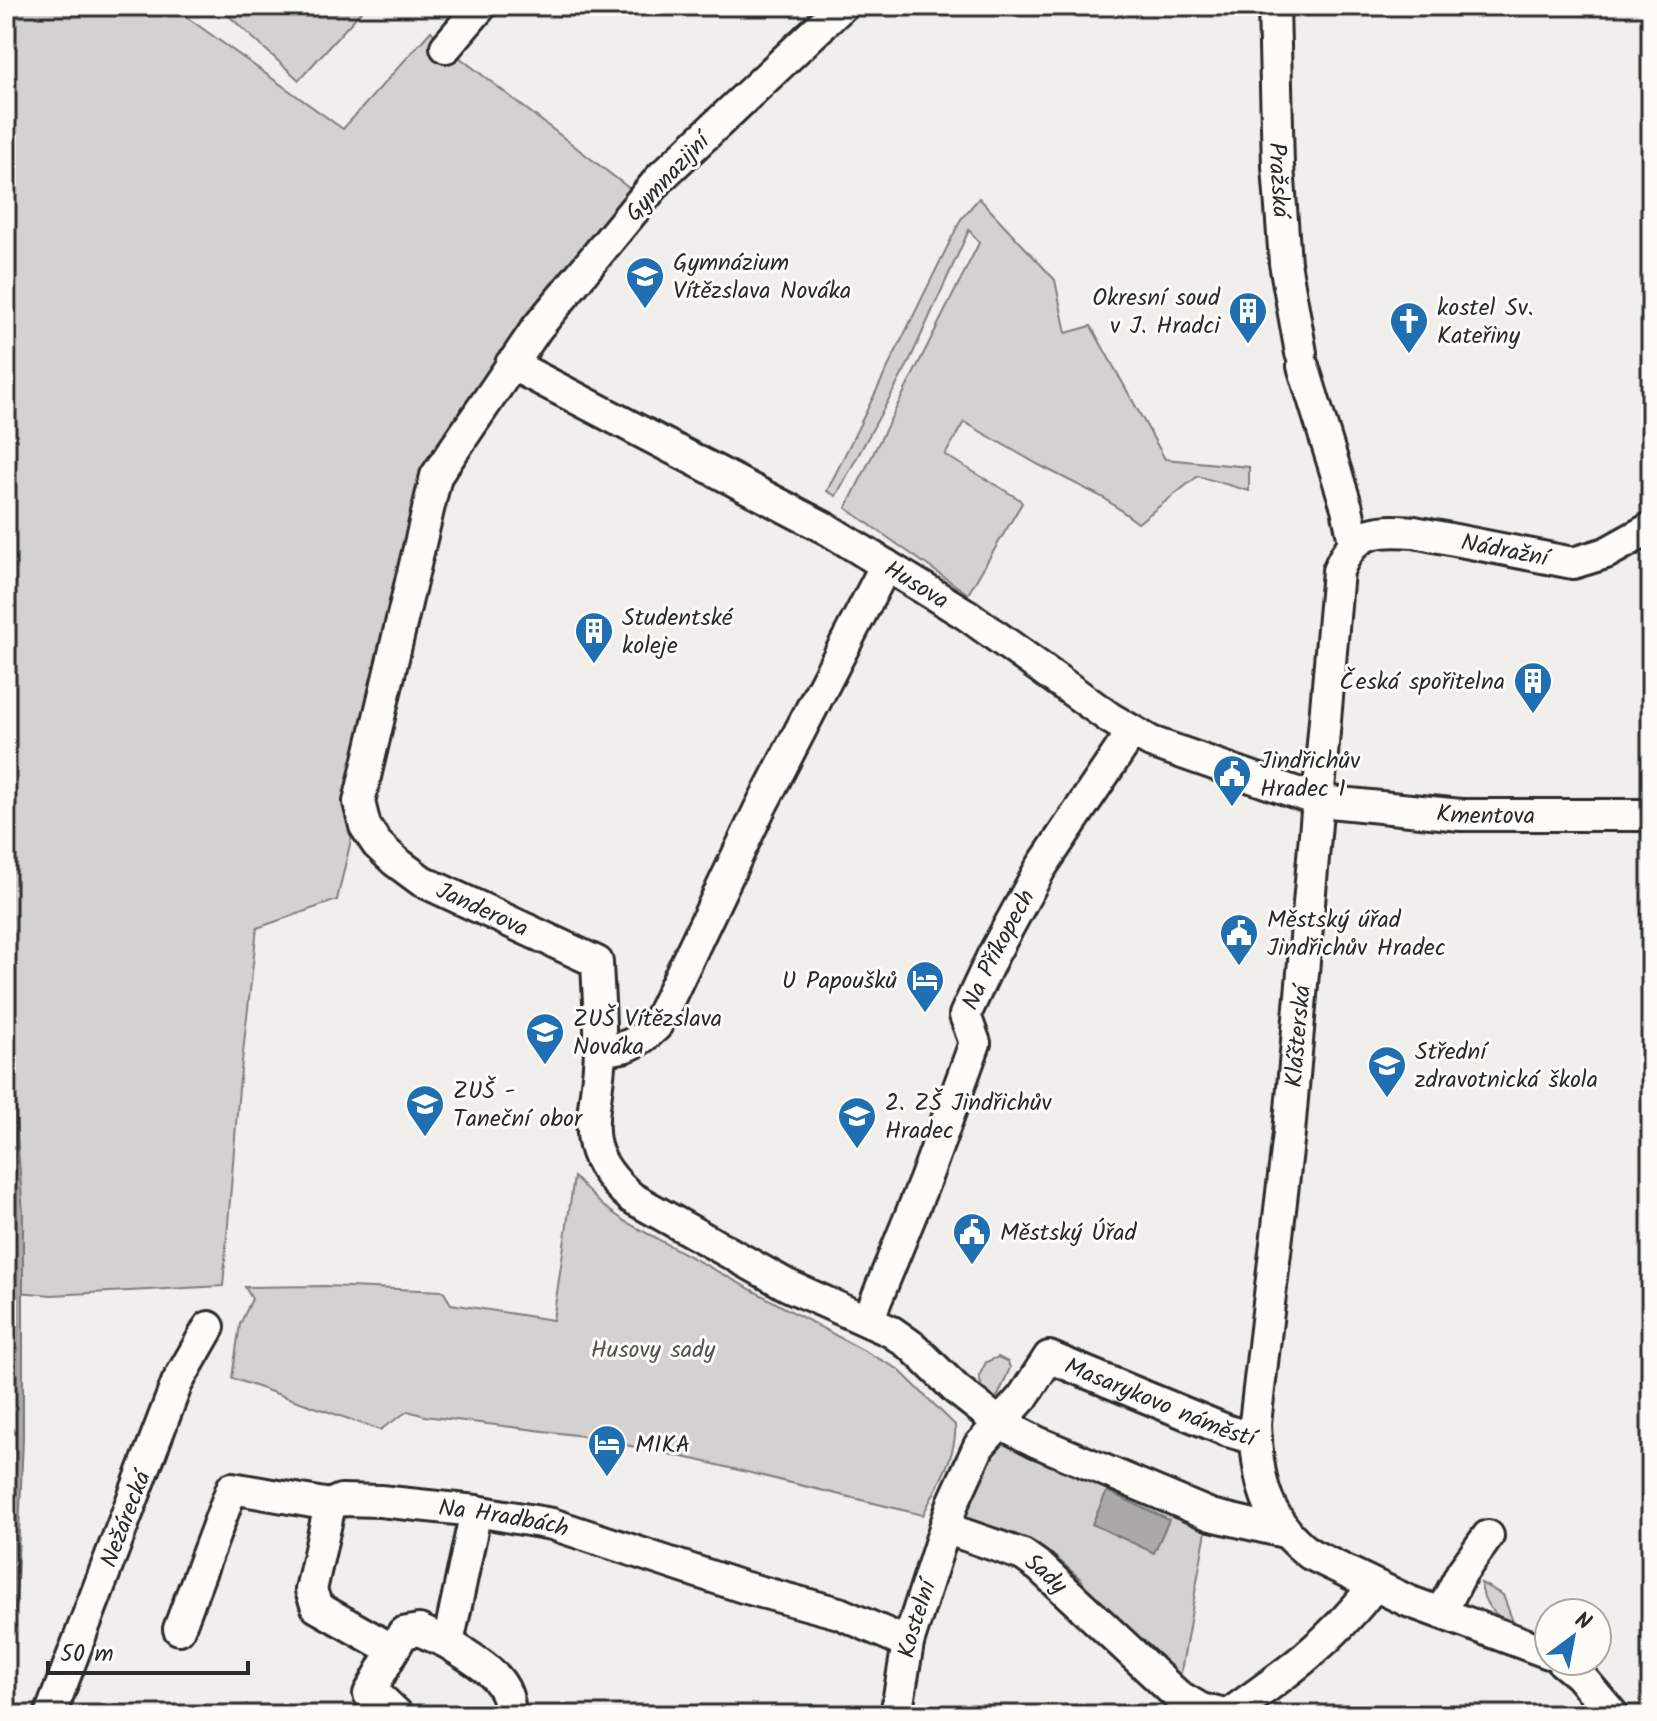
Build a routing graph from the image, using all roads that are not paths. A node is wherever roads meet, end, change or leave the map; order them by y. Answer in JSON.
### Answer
{"nodes":[{"id":1,"x":481,"y":6,"type":"edge"},
{"id":2,"x":842,"y":6,"type":"edge"},
{"id":3,"x":1274,"y":6,"type":"edge"},
{"id":4,"x":446,"y":47,"type":"dead end"},
{"id":5,"x":511,"y":364,"type":"junction"},
{"id":6,"x":1651,"y":528,"type":"edge"},
{"id":7,"x":1354,"y":542,"type":"junction"},
{"id":8,"x":886,"y":565,"type":"junction"},
{"id":9,"x":1132,"y":732,"type":"junction"},
{"id":10,"x":1320,"y":801,"type":"junction"},
{"id":11,"x":1651,"y":815,"type":"edge"},
{"id":12,"x":600,"y":1049,"type":"junction"},
{"id":13,"x":868,"y":1320,"type":"junction"},
{"id":14,"x":209,"y":1327,"type":"dead end"},
{"id":15,"x":998,"y":1422,"type":"junction"},
{"id":16,"x":1256,"y":1439,"type":"junction"},
{"id":17,"x":330,"y":1505,"type":"junction"},
{"id":18,"x":476,"y":1511,"type":"junction"},
{"id":19,"x":945,"y":1528,"type":"junction"},
{"id":20,"x":1284,"y":1532,"type":"junction"},
{"id":21,"x":1488,"y":1536,"type":"dead end"},
{"id":22,"x":1374,"y":1586,"type":"junction"},
{"id":23,"x":1441,"y":1613,"type":"junction"},
{"id":24,"x":179,"y":1629,"type":"dead end"},
{"id":25,"x":448,"y":1643,"type":"junction"},
{"id":26,"x":908,"y":1643,"type":"junction"},
{"id":27,"x":1533,"y":1647,"type":"edge"},
{"id":28,"x":393,"y":1650,"type":"junction"},
{"id":29,"x":1578,"y":1677,"type":"edge"},
{"id":30,"x":50,"y":1715,"type":"edge"},
{"id":31,"x":398,"y":1715,"type":"edge"},
{"id":32,"x":509,"y":1715,"type":"edge"},
{"id":33,"x":896,"y":1715,"type":"edge"},
{"id":34,"x":1226,"y":1715,"type":"edge"},
{"id":35,"x":1613,"y":1715,"type":"edge"}],
"edges":[{"from":1,"to":4,"type":"street"},
{"from":2,"to":5,"type":"street","name":"Gymnazijní"},
{"from":3,"to":7,"type":"street","name":"Pražská"},
{"from":5,"to":8,"type":"street","name":"Husova"},
{"from":5,"to":12,"type":"street","name":"Janderova"},
{"from":6,"to":7,"type":"street","name":"Nádražní"},
{"from":7,"to":10,"type":"street","name":"Klášterská"},
{"from":8,"to":9,"type":"street","name":"Husova"},
{"from":8,"to":12,"type":"street"},
{"from":9,"to":10,"type":"street","name":"Husova"},
{"from":9,"to":13,"type":"street","name":"Na Příkopech"},
{"from":10,"to":11,"type":"street","name":"Kmentova"},
{"from":10,"to":16,"type":"street","name":"Klášterská"},
{"from":12,"to":13,"type":"street","name":"Janderova"},
{"from":13,"to":15,"type":"street","name":"Masarykovo náměstí"},
{"from":14,"to":30,"type":"street","name":"Nežárecká"},
{"from":15,"to":16,"type":"street","name":"Masarykovo náměstí"},
{"from":15,"to":19,"type":"street"},
{"from":15,"to":20,"type":"street","name":"Masarykovo náměstí"},
{"from":16,"to":20,"type":"street","name":"Masarykovo náměstí"},
{"from":17,"to":18,"type":"street","name":"Na Hradbách"},
{"from":17,"to":24,"type":"street","name":"Na Hradbách"},
{"from":17,"to":28,"type":"street"},
{"from":18,"to":25,"type":"street"},
{"from":18,"to":26,"type":"street","name":"Na Hradbách"},
{"from":19,"to":26,"type":"street","name":"Kostelní"},
{"from":19,"to":34,"type":"street","name":"Sady"},
{"from":20,"to":22,"type":"street","name":"Masarykovo náměstí"},
{"from":21,"to":23,"type":"street"},
{"from":22,"to":23,"type":"street","name":"Masarykovo náměstí"},
{"from":22,"to":34,"type":"street"},
{"from":23,"to":27,"type":"street","name":"Masarykovo náměstí"},
{"from":25,"to":28,"type":"street"},
{"from":25,"to":32,"type":"street"},
{"from":26,"to":33,"type":"street","name":"Kostelní"},
{"from":28,"to":31,"type":"street"},
{"from":29,"to":35,"type":"street"}]}
